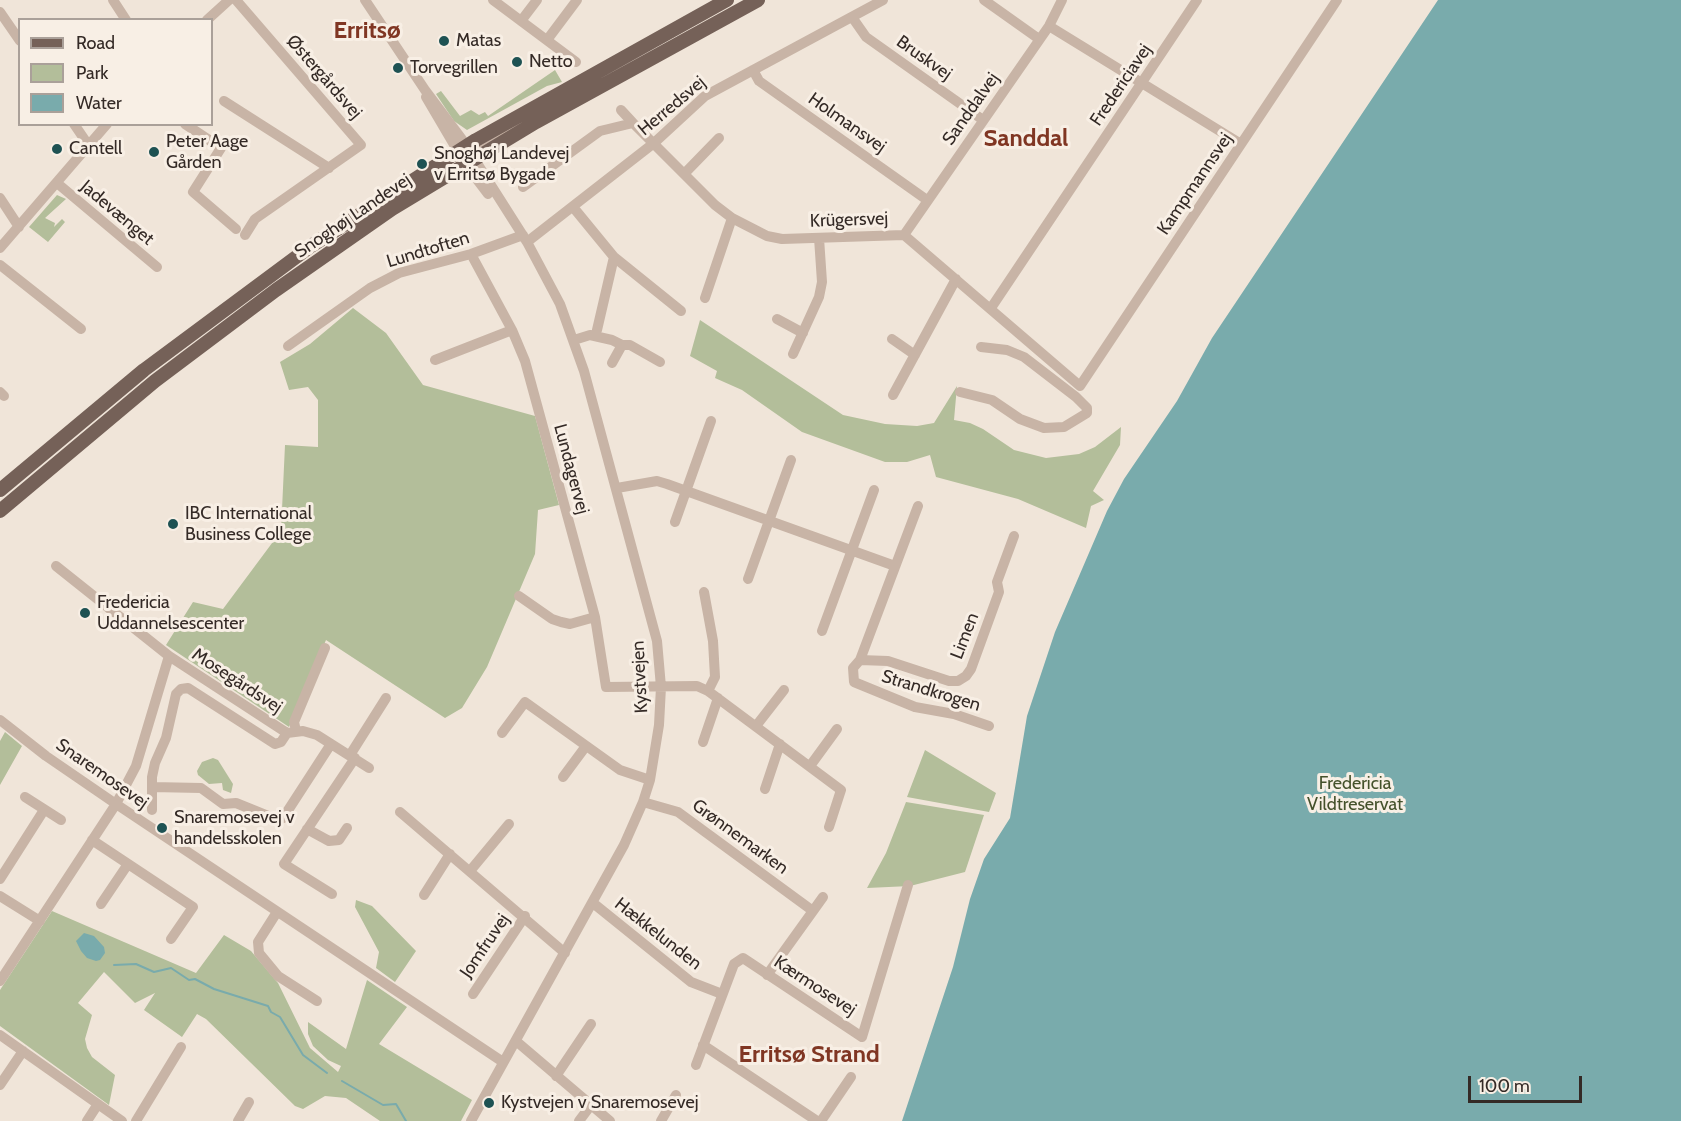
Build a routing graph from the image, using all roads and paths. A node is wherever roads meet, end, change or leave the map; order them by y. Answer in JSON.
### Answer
{"nodes":[{"id":1,"x":113,"y":0,"type":"edge"},
{"id":2,"x":229,"y":0,"type":"edge"},
{"id":3,"x":236,"y":0,"type":"edge"},
{"id":4,"x":365,"y":0,"type":"edge"},
{"id":5,"x":493,"y":0,"type":"edge"},
{"id":6,"x":537,"y":0,"type":"edge"},
{"id":7,"x":577,"y":0,"type":"edge"},
{"id":8,"x":727,"y":0,"type":"edge"},
{"id":9,"x":758,"y":0,"type":"edge"},
{"id":10,"x":883,"y":0,"type":"edge"},
{"id":11,"x":984,"y":0,"type":"edge"},
{"id":12,"x":1062,"y":0,"type":"edge"},
{"id":13,"x":1197,"y":0,"type":"edge"},
{"id":14,"x":1337,"y":0,"type":"edge"},
{"id":15,"x":0,"y":12,"type":"edge"},
{"id":16,"x":852,"y":17,"type":"junction"},
{"id":17,"x":125,"y":18,"type":"edge"},
{"id":18,"x":209,"y":18,"type":"edge"},
{"id":19,"x":521,"y":21,"type":"junction"},
{"id":20,"x":1048,"y":26,"type":"junction"},
{"id":21,"x":18,"y":38,"type":"edge"},
{"id":22,"x":1039,"y":39,"type":"junction"},
{"id":23,"x":547,"y":40,"type":"junction"},
{"id":24,"x":576,"y":62,"type":"dead end"},
{"id":25,"x":753,"y":70,"type":"junction"},
{"id":26,"x":1142,"y":84,"type":"junction"},
{"id":27,"x":224,"y":101,"type":"dead end"},
{"id":28,"x":621,"y":110,"type":"dead end"},
{"id":29,"x":983,"y":120,"type":"junction"},
{"id":30,"x":633,"y":123,"type":"junction"},
{"id":31,"x":75,"y":126,"type":"edge"},
{"id":32,"x":105,"y":126,"type":"edge"},
{"id":33,"x":188,"y":126,"type":"edge"},
{"id":34,"x":719,"y":138,"type":"dead end"},
{"id":35,"x":654,"y":143,"type":"junction"},
{"id":36,"x":1241,"y":144,"type":"junction"},
{"id":37,"x":89,"y":146,"type":"junction"},
{"id":38,"x":466,"y":155,"type":"junction"},
{"id":39,"x":329,"y":168,"type":"junction"},
{"id":40,"x":684,"y":174,"type":"junction"},
{"id":41,"x":57,"y":183,"type":"junction"},
{"id":42,"x":522,"y":187,"type":"dead end"},
{"id":43,"x":0,"y":198,"type":"edge"},
{"id":44,"x":927,"y":200,"type":"junction"},
{"id":45,"x":573,"y":207,"type":"junction"},
{"id":46,"x":732,"y":218,"type":"junction"},
{"id":47,"x":19,"y":226,"type":"junction"},
{"id":48,"x":904,"y":235,"type":"junction"},
{"id":49,"x":525,"y":238,"type":"junction"},
{"id":50,"x":819,"y":238,"type":"junction"},
{"id":51,"x":0,"y":249,"type":"edge"},
{"id":52,"x":471,"y":254,"type":"junction"},
{"id":53,"x":614,"y":257,"type":"junction"},
{"id":54,"x":0,"y":265,"type":"edge"},
{"id":55,"x":157,"y":267,"type":"dead end"},
{"id":56,"x":956,"y":279,"type":"junction"},
{"id":57,"x":705,"y":298,"type":"dead end"},
{"id":58,"x":991,"y":308,"type":"junction"},
{"id":59,"x":681,"y":311,"type":"dead end"},
{"id":60,"x":777,"y":319,"type":"dead end"},
{"id":61,"x":81,"y":329,"type":"dead end"},
{"id":62,"x":512,"y":330,"type":"junction"},
{"id":63,"x":597,"y":330,"type":"dead end"},
{"id":64,"x":803,"y":333,"type":"junction"},
{"id":65,"x":892,"y":339,"type":"dead end"},
{"id":66,"x":574,"y":340,"type":"junction"},
{"id":67,"x":1031,"y":344,"type":"junction"},
{"id":68,"x":622,"y":345,"type":"junction"},
{"id":69,"x":288,"y":346,"type":"dead end"},
{"id":70,"x":981,"y":346,"type":"dead end"},
{"id":71,"x":793,"y":354,"type":"dead end"},
{"id":72,"x":915,"y":355,"type":"junction"},
{"id":73,"x":1024,"y":357,"type":"junction"},
{"id":74,"x":435,"y":360,"type":"dead end"},
{"id":75,"x":660,"y":362,"type":"dead end"},
{"id":76,"x":612,"y":363,"type":"dead end"},
{"id":77,"x":1080,"y":386,"type":"joint"},
{"id":78,"x":960,"y":392,"type":"dead end"},
{"id":79,"x":893,"y":395,"type":"dead end"},
{"id":80,"x":711,"y":421,"type":"dead end"},
{"id":81,"x":791,"y":460,"type":"dead end"},
{"id":82,"x":617,"y":488,"type":"junction"},
{"id":83,"x":0,"y":490,"type":"edge"},
{"id":84,"x":686,"y":490,"type":"junction"},
{"id":85,"x":874,"y":490,"type":"dead end"},
{"id":86,"x":918,"y":506,"type":"dead end"},
{"id":87,"x":0,"y":511,"type":"edge"},
{"id":88,"x":769,"y":520,"type":"junction"},
{"id":89,"x":675,"y":522,"type":"dead end"},
{"id":90,"x":1014,"y":536,"type":"dead end"},
{"id":91,"x":852,"y":550,"type":"junction"},
{"id":92,"x":56,"y":566,"type":"dead end"},
{"id":93,"x":896,"y":566,"type":"junction"},
{"id":94,"x":748,"y":579,"type":"dead end"},
{"id":95,"x":704,"y":592,"type":"dead end"},
{"id":96,"x":519,"y":596,"type":"dead end"},
{"id":97,"x":595,"y":617,"type":"junction"},
{"id":98,"x":822,"y":631,"type":"dead end"},
{"id":99,"x":325,"y":648,"type":"dead end"},
{"id":100,"x":169,"y":656,"type":"junction"},
{"id":101,"x":860,"y":660,"type":"junction"},
{"id":102,"x":660,"y":687,"type":"junction"},
{"id":103,"x":784,"y":690,"type":"dead end"},
{"id":104,"x":708,"y":691,"type":"junction"},
{"id":105,"x":386,"y":698,"type":"dead end"},
{"id":106,"x":718,"y":698,"type":"junction"},
{"id":107,"x":0,"y":720,"type":"edge"},
{"id":108,"x":150,"y":720,"type":"junction"},
{"id":109,"x":169,"y":726,"type":"junction"},
{"id":110,"x":756,"y":726,"type":"junction"},
{"id":111,"x":989,"y":726,"type":"dead end"},
{"id":112,"x":837,"y":729,"type":"dead end"},
{"id":113,"x":291,"y":732,"type":"junction"},
{"id":114,"x":502,"y":733,"type":"dead end"},
{"id":115,"x":703,"y":742,"type":"dead end"},
{"id":116,"x":331,"y":744,"type":"junction"},
{"id":117,"x":780,"y":744,"type":"junction"},
{"id":118,"x":586,"y":746,"type":"junction"},
{"id":119,"x":352,"y":756,"type":"junction"},
{"id":120,"x":810,"y":766,"type":"junction"},
{"id":121,"x":369,"y":768,"type":"dead end"},
{"id":122,"x":563,"y":777,"type":"dead end"},
{"id":123,"x":650,"y":780,"type":"junction"},
{"id":124,"x":152,"y":788,"type":"junction"},
{"id":125,"x":765,"y":789,"type":"dead end"},
{"id":126,"x":25,"y":797,"type":"dead end"},
{"id":127,"x":643,"y":802,"type":"junction"},
{"id":128,"x":116,"y":804,"type":"junction"},
{"id":129,"x":44,"y":810,"type":"junction"},
{"id":130,"x":152,"y":810,"type":"dead end"},
{"id":131,"x":400,"y":812,"type":"dead end"},
{"id":132,"x":61,"y":820,"type":"dead end"},
{"id":133,"x":509,"y":824,"type":"dead end"},
{"id":134,"x":829,"y":827,"type":"dead end"},
{"id":135,"x":347,"y":828,"type":"dead end"},
{"id":136,"x":307,"y":829,"type":"junction"},
{"id":137,"x":92,"y":840,"type":"junction"},
{"id":138,"x":450,"y":854,"type":"junction"},
{"id":139,"x":128,"y":864,"type":"junction"},
{"id":140,"x":470,"y":871,"type":"junction"},
{"id":141,"x":0,"y":879,"type":"edge"},
{"id":142,"x":908,"y":885,"type":"dead end"},
{"id":143,"x":332,"y":894,"type":"dead end"},
{"id":144,"x":424,"y":895,"type":"dead end"},
{"id":145,"x":0,"y":896,"type":"edge"},
{"id":146,"x":823,"y":897,"type":"dead end"},
{"id":147,"x":593,"y":903,"type":"junction"},
{"id":148,"x":101,"y":904,"type":"dead end"},
{"id":149,"x":813,"y":911,"type":"junction"},
{"id":150,"x":277,"y":912,"type":"junction"},
{"id":151,"x":525,"y":916,"type":"junction"},
{"id":152,"x":40,"y":921,"type":"junction"},
{"id":153,"x":171,"y":939,"type":"dead end"},
{"id":154,"x":565,"y":953,"type":"junction"},
{"id":155,"x":767,"y":975,"type":"junction"},
{"id":156,"x":0,"y":981,"type":"edge"},
{"id":157,"x":473,"y":994,"type":"dead end"},
{"id":158,"x":722,"y":994,"type":"junction"},
{"id":159,"x":317,"y":1001,"type":"dead end"},
{"id":160,"x":591,"y":1024,"type":"dead end"},
{"id":161,"x":0,"y":1035,"type":"edge"},
{"id":162,"x":516,"y":1041,"type":"junction"},
{"id":163,"x":703,"y":1045,"type":"junction"},
{"id":164,"x":181,"y":1047,"type":"dead end"},
{"id":165,"x":23,"y":1051,"type":"junction"},
{"id":166,"x":503,"y":1062,"type":"junction"},
{"id":167,"x":696,"y":1065,"type":"dead end"},
{"id":168,"x":556,"y":1076,"type":"junction"},
{"id":169,"x":851,"y":1077,"type":"dead end"},
{"id":170,"x":0,"y":1085,"type":"edge"},
{"id":171,"x":676,"y":1095,"type":"dead end"},
{"id":172,"x":249,"y":1102,"type":"dead end"},
{"id":173,"x":98,"y":1104,"type":"junction"},
{"id":174,"x":591,"y":1105,"type":"junction"},
{"id":175,"x":87,"y":1121,"type":"edge"},
{"id":176,"x":122,"y":1121,"type":"edge"},
{"id":177,"x":136,"y":1121,"type":"edge"},
{"id":178,"x":238,"y":1121,"type":"edge"},
{"id":179,"x":471,"y":1121,"type":"edge"},
{"id":180,"x":579,"y":1121,"type":"edge"},
{"id":181,"x":610,"y":1121,"type":"edge"},
{"id":182,"x":661,"y":1121,"type":"edge"},
{"id":183,"x":819,"y":1121,"type":"edge"}],
"edges":[{"from":1,"to":17,"type":"street"},
{"from":2,"to":18,"type":"street"},
{"from":3,"to":39,"type":"street","name":"Østergårdsvej"},
{"from":4,"to":38,"type":"street","name":"Kystvejen"},
{"from":5,"to":19,"type":"street"},
{"from":6,"to":19,"type":"street"},
{"from":7,"to":23,"type":"street"},
{"from":8,"to":38,"type":"main road","name":"Snoghøj Landevej"},
{"from":9,"to":38,"type":"main road","name":"Snoghøj Landevej"},
{"from":10,"to":16,"type":"street","name":"Herredsvej"},
{"from":11,"to":22,"type":"street"},
{"from":12,"to":20,"type":"street","name":"Sanddalvej"},
{"from":13,"to":26,"type":"street","name":"Fredericiavej"},
{"from":14,"to":36,"type":"street","name":"Kampmannsvej"},
{"from":15,"to":21,"type":"street"},
{"from":16,"to":25,"type":"street","name":"Herredsvej"},
{"from":16,"to":29,"type":"street","name":"Bruskvej"},
{"from":19,"to":23,"type":"street"},
{"from":20,"to":22,"type":"street","name":"Sanddalvej"},
{"from":20,"to":26,"type":"street"},
{"from":22,"to":29,"type":"street","name":"Sanddalvej"},
{"from":23,"to":24,"type":"street"},
{"from":25,"to":35,"type":"street","name":"Herredsvej"},
{"from":25,"to":44,"type":"street","name":"Holmansvej"},
{"from":26,"to":36,"type":"street"},
{"from":26,"to":58,"type":"street","name":"Fredericiavej"},
{"from":27,"to":39,"type":"street"},
{"from":28,"to":30,"type":"street","name":"Krügersvej"},
{"from":29,"to":44,"type":"street","name":"Sanddalvej"},
{"from":30,"to":35,"type":"street","name":"Krügersvej"},
{"from":30,"to":42,"type":"street"},
{"from":31,"to":37,"type":"street"},
{"from":32,"to":37,"type":"street"},
{"from":33,"to":39,"type":"street","name":"Østergårdsvej"},
{"from":34,"to":40,"type":"street"},
{"from":35,"to":40,"type":"street","name":"Krügersvej"},
{"from":35,"to":45,"type":"street","name":"Herredsvej"},
{"from":36,"to":77,"type":"street","name":"Kampmannsvej"},
{"from":37,"to":41,"type":"street"},
{"from":38,"to":49,"type":"street","name":"Kystvejen"},
{"from":38,"to":83,"type":"main road","name":"Snoghøj Landevej"},
{"from":38,"to":87,"type":"main road","name":"Snoghøj Landevej"},
{"from":40,"to":46,"type":"street","name":"Krügersvej"},
{"from":41,"to":47,"type":"street"},
{"from":41,"to":55,"type":"street","name":"Jadevænget"},
{"from":43,"to":47,"type":"street"},
{"from":44,"to":48,"type":"street","name":"Sanddalvej"},
{"from":45,"to":49,"type":"street","name":"Herredsvej"},
{"from":45,"to":53,"type":"street"},
{"from":46,"to":50,"type":"street","name":"Krügersvej"},
{"from":46,"to":57,"type":"street"},
{"from":47,"to":51,"type":"street"},
{"from":48,"to":50,"type":"street","name":"Krügersvej"},
{"from":48,"to":56,"type":"street","name":"Krügersvej"},
{"from":49,"to":52,"type":"street","name":"Lundtoften"},
{"from":49,"to":66,"type":"street","name":"Kystvejen"},
{"from":50,"to":64,"type":"street"},
{"from":52,"to":62,"type":"street","name":"Lundagervej"},
{"from":52,"to":69,"type":"street","name":"Lundtoften"},
{"from":53,"to":59,"type":"street"},
{"from":53,"to":63,"type":"street"},
{"from":54,"to":61,"type":"street"},
{"from":56,"to":58,"type":"street","name":"Krügersvej"},
{"from":56,"to":72,"type":"street"},
{"from":58,"to":67,"type":"street","name":"Krügersvej"},
{"from":60,"to":64,"type":"street"},
{"from":62,"to":74,"type":"street"},
{"from":62,"to":97,"type":"street","name":"Lundagervej"},
{"from":64,"to":71,"type":"street"},
{"from":65,"to":72,"type":"street"},
{"from":66,"to":68,"type":"street"},
{"from":66,"to":82,"type":"street","name":"Kystvejen"},
{"from":67,"to":73,"type":"street"},
{"from":67,"to":77,"type":"street","name":"Krügersvej"},
{"from":68,"to":75,"type":"street"},
{"from":68,"to":76,"type":"street"},
{"from":70,"to":73,"type":"street"},
{"from":72,"to":79,"type":"street"},
{"from":73,"to":78,"type":"street"},
{"from":80,"to":84,"type":"street"},
{"from":81,"to":88,"type":"street"},
{"from":82,"to":84,"type":"street"},
{"from":82,"to":102,"type":"street","name":"Kystvejen"},
{"from":84,"to":88,"type":"street"},
{"from":84,"to":89,"type":"street"},
{"from":85,"to":91,"type":"street"},
{"from":86,"to":93,"type":"street"},
{"from":88,"to":91,"type":"street"},
{"from":88,"to":94,"type":"street"},
{"from":90,"to":101,"type":"street","name":"Limen"},
{"from":91,"to":93,"type":"street"},
{"from":91,"to":98,"type":"street"},
{"from":92,"to":100,"type":"street","name":"Mosegårdsvej"},
{"from":93,"to":101,"type":"street"},
{"from":95,"to":104,"type":"street"},
{"from":96,"to":97,"type":"street"},
{"from":97,"to":102,"type":"street","name":"Lundagervej"},
{"from":99,"to":113,"type":"street","name":"Mosegårdsvej"},
{"from":100,"to":108,"type":"street","name":"Mosegårdsvej"},
{"from":100,"to":113,"type":"street","name":"Mosegårdsvej"},
{"from":101,"to":111,"type":"street","name":"Strandkrogen"},
{"from":102,"to":104,"type":"street"},
{"from":102,"to":123,"type":"street","name":"Kystvejen"},
{"from":103,"to":110,"type":"street"},
{"from":104,"to":106,"type":"street"},
{"from":105,"to":119,"type":"street"},
{"from":106,"to":110,"type":"street"},
{"from":106,"to":115,"type":"street"},
{"from":107,"to":128,"type":"street","name":"Snaremosevej"},
{"from":108,"to":109,"type":"street"},
{"from":108,"to":128,"type":"street","name":"Mosegårdsvej"},
{"from":109,"to":113,"type":"street","name":"Mosegårdsvej"},
{"from":109,"to":124,"type":"street","name":"Mosegårdsvej"},
{"from":110,"to":117,"type":"street"},
{"from":112,"to":120,"type":"street"},
{"from":113,"to":116,"type":"street","name":"Mosegårdsvej"},
{"from":114,"to":118,"type":"street"},
{"from":116,"to":119,"type":"street","name":"Mosegårdsvej"},
{"from":116,"to":124,"type":"street"},
{"from":117,"to":120,"type":"street"},
{"from":117,"to":125,"type":"street"},
{"from":118,"to":122,"type":"street"},
{"from":118,"to":123,"type":"street"},
{"from":119,"to":121,"type":"street","name":"Mosegårdsvej"},
{"from":119,"to":136,"type":"street"},
{"from":120,"to":134,"type":"street"},
{"from":123,"to":127,"type":"street","name":"Kystvejen"},
{"from":124,"to":130,"type":"street","name":"Mosegårdsvej"},
{"from":126,"to":129,"type":"street"},
{"from":127,"to":147,"type":"street","name":"Kystvejen"},
{"from":127,"to":149,"type":"street","name":"Grønnemarken"},
{"from":128,"to":137,"type":"street","name":"Mosegårdsvej"},
{"from":128,"to":150,"type":"street","name":"Snaremosevej"},
{"from":129,"to":132,"type":"street"},
{"from":129,"to":141,"type":"street"},
{"from":131,"to":138,"type":"street","name":"Jomfruvej"},
{"from":133,"to":140,"type":"street"},
{"from":135,"to":136,"type":"street"},
{"from":136,"to":143,"type":"street"},
{"from":137,"to":139,"type":"street"},
{"from":137,"to":152,"type":"street","name":"Mosegårdsvej"},
{"from":138,"to":140,"type":"street","name":"Jomfruvej"},
{"from":138,"to":144,"type":"street"},
{"from":139,"to":148,"type":"street"},
{"from":139,"to":153,"type":"street"},
{"from":140,"to":151,"type":"street","name":"Jomfruvej"},
{"from":142,"to":155,"type":"street","name":"Kærmosevej"},
{"from":145,"to":152,"type":"street"},
{"from":146,"to":149,"type":"street"},
{"from":147,"to":154,"type":"street","name":"Kystvejen"},
{"from":147,"to":158,"type":"street","name":"Hækkelunden"},
{"from":149,"to":155,"type":"street"},
{"from":150,"to":159,"type":"street"},
{"from":150,"to":166,"type":"street","name":"Snaremosevej"},
{"from":151,"to":154,"type":"street","name":"Jomfruvej"},
{"from":151,"to":157,"type":"street","name":"Jomfruvej"},
{"from":152,"to":156,"type":"street","name":"Mosegårdsvej"},
{"from":154,"to":162,"type":"street","name":"Kystvejen"},
{"from":155,"to":158,"type":"street","name":"Kærmosevej"},
{"from":158,"to":163,"type":"street"},
{"from":160,"to":168,"type":"street"},
{"from":161,"to":165,"type":"street"},
{"from":162,"to":166,"type":"street","name":"Kystvejen"},
{"from":162,"to":168,"type":"street"},
{"from":163,"to":167,"type":"street"},
{"from":163,"to":183,"type":"street"},
{"from":164,"to":177,"type":"street"},
{"from":165,"to":170,"type":"street"},
{"from":165,"to":173,"type":"street"},
{"from":166,"to":179,"type":"street","name":"Kystvejen"},
{"from":168,"to":174,"type":"street"},
{"from":169,"to":183,"type":"street"},
{"from":171,"to":182,"type":"street"},
{"from":172,"to":178,"type":"street"},
{"from":173,"to":175,"type":"street"},
{"from":173,"to":176,"type":"street"},
{"from":174,"to":180,"type":"street"},
{"from":174,"to":181,"type":"street"}]}
